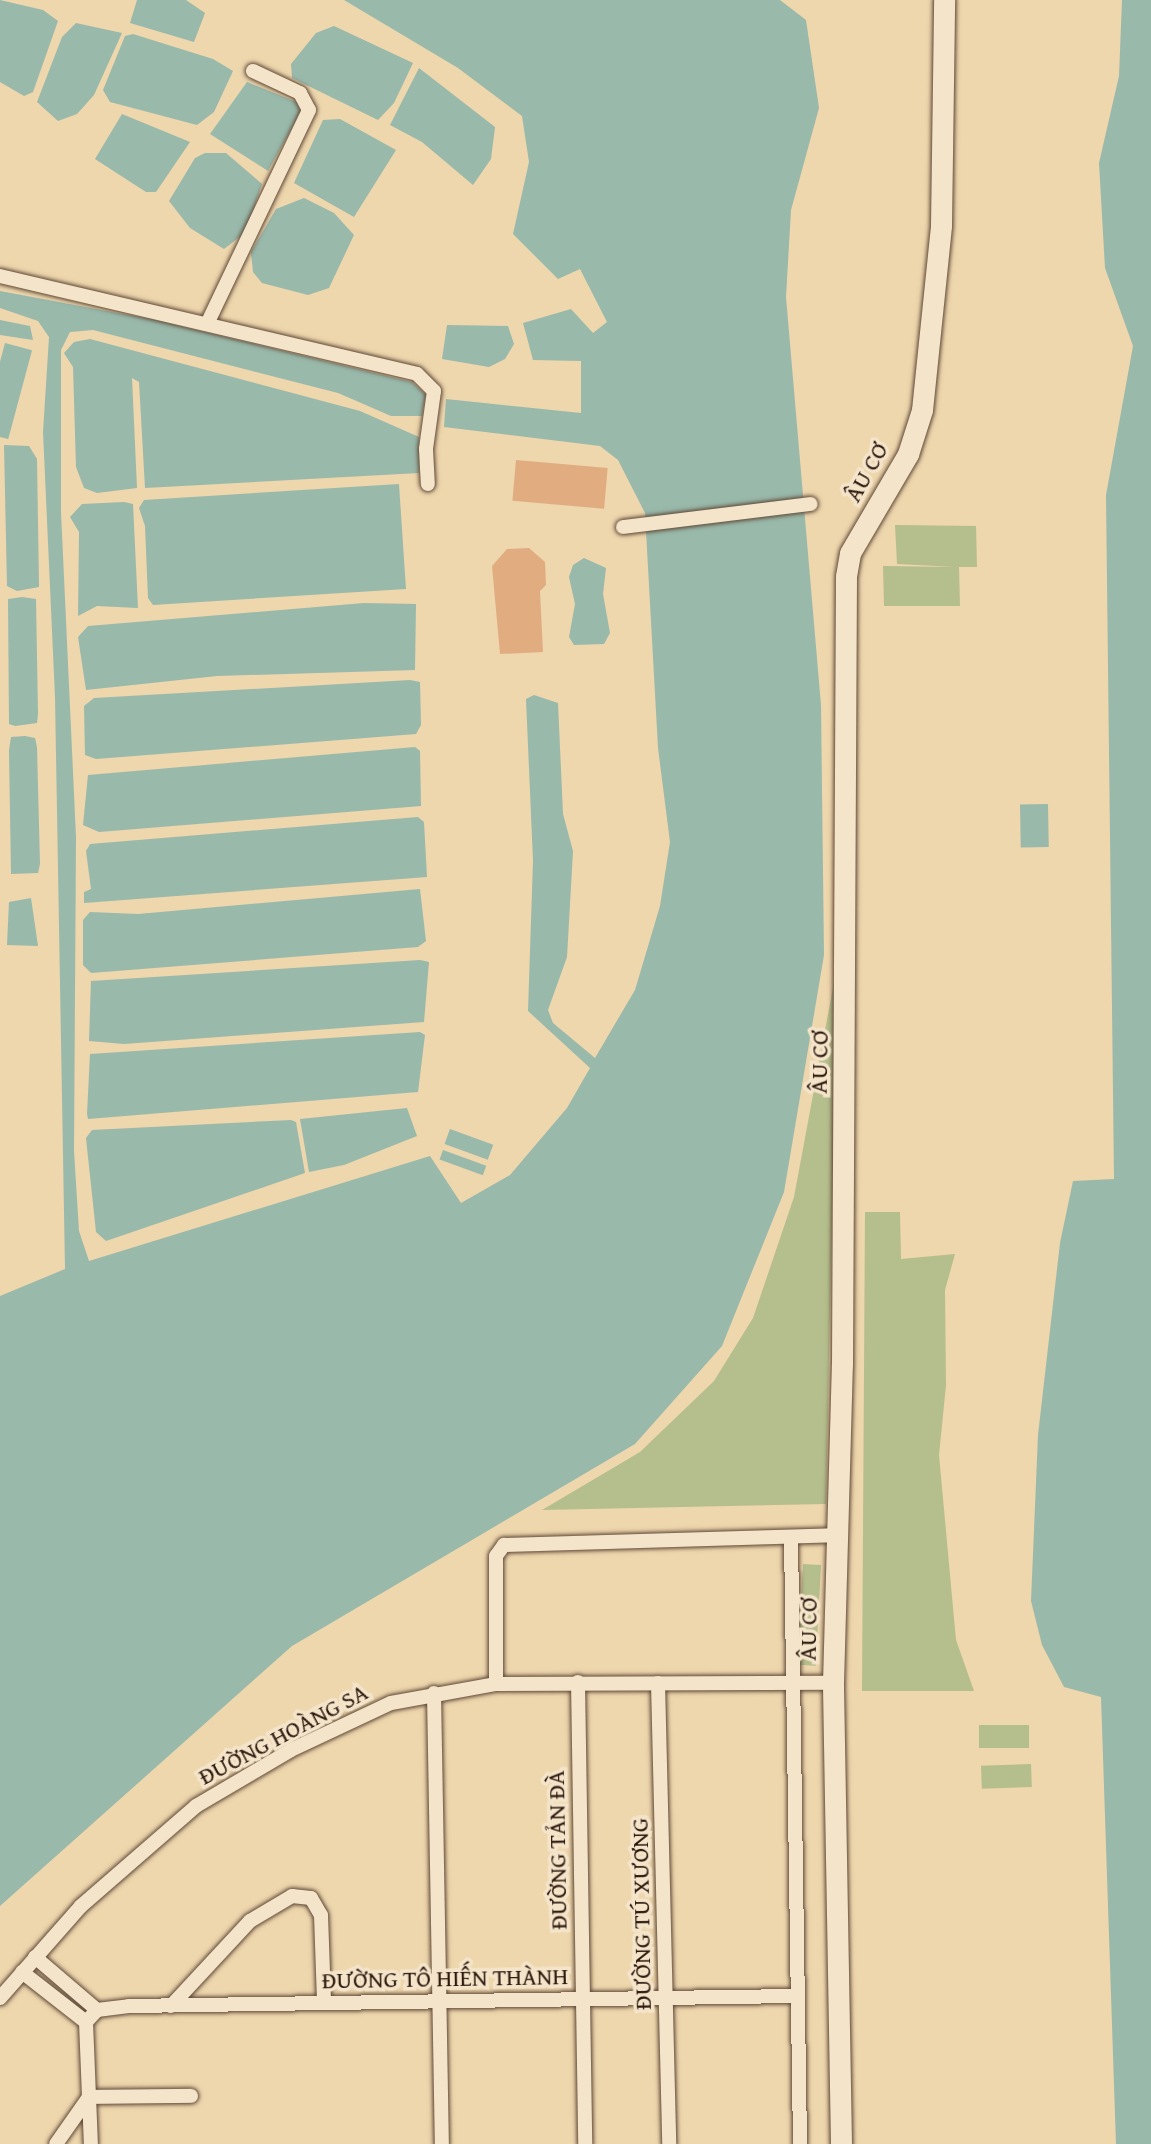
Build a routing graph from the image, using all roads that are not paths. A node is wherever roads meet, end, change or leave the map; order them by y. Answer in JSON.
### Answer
{"nodes":[{"id":1,"x":944,"y":0,"type":"edge"},
{"id":2,"x":253,"y":71,"type":"dead end"},
{"id":3,"x":0,"y":276,"type":"edge"},
{"id":4,"x":207,"y":324,"type":"junction"},
{"id":5,"x":428,"y":484,"type":"dead end"},
{"id":6,"x":811,"y":504,"type":"dead end"},
{"id":7,"x":623,"y":527,"type":"dead end"},
{"id":8,"x":836,"y":1535,"type":"junction"},
{"id":9,"x":790,"y":1537,"type":"junction"},
{"id":10,"x":792,"y":1681,"type":"junction"},
{"id":11,"x":578,"y":1682,"type":"junction"},
{"id":12,"x":657,"y":1683,"type":"junction"},
{"id":13,"x":833,"y":1683,"type":"junction"},
{"id":14,"x":496,"y":1684,"type":"junction"},
{"id":15,"x":434,"y":1693,"type":"junction"},
{"id":16,"x":35,"y":1957,"type":"junction"},
{"id":17,"x":22,"y":1972,"type":"junction"},
{"id":18,"x":794,"y":1996,"type":"junction"},
{"id":19,"x":666,"y":1997,"type":"junction"},
{"id":20,"x":0,"y":1998,"type":"edge"},
{"id":21,"x":582,"y":1998,"type":"junction"},
{"id":22,"x":439,"y":2001,"type":"junction"},
{"id":23,"x":324,"y":2002,"type":"junction"},
{"id":24,"x":171,"y":2006,"type":"junction"},
{"id":25,"x":97,"y":2010,"type":"junction"},
{"id":26,"x":86,"y":2022,"type":"junction"},
{"id":27,"x":191,"y":2096,"type":"dead end"},
{"id":28,"x":89,"y":2097,"type":"junction"},
{"id":29,"x":56,"y":2144,"type":"edge"},
{"id":30,"x":91,"y":2144,"type":"edge"},
{"id":31,"x":442,"y":2144,"type":"edge"},
{"id":32,"x":585,"y":2144,"type":"edge"},
{"id":33,"x":669,"y":2144,"type":"edge"},
{"id":34,"x":800,"y":2144,"type":"edge"},
{"id":35,"x":841,"y":2144,"type":"edge"}],
"edges":[{"from":1,"to":8,"type":"main road","name":"ÂU CƠ"},
{"from":2,"to":4,"type":"street"},
{"from":3,"to":4,"type":"street"},
{"from":4,"to":5,"type":"street"},
{"from":6,"to":7,"type":"street"},
{"from":8,"to":9,"type":"street"},
{"from":8,"to":13,"type":"main road","name":"ÂU CƠ"},
{"from":9,"to":10,"type":"street"},
{"from":9,"to":14,"type":"street"},
{"from":10,"to":12,"type":"street","name":"ĐƯỜNG HOÀNG SA"},
{"from":10,"to":13,"type":"street","name":"ĐƯỜNG HOÀNG SA"},
{"from":10,"to":18,"type":"street"},
{"from":11,"to":12,"type":"street","name":"ĐƯỜNG HOÀNG SA"},
{"from":11,"to":14,"type":"street","name":"ĐƯỜNG HOÀNG SA"},
{"from":11,"to":21,"type":"street","name":"ĐƯỜNG TẢN ĐÀ"},
{"from":12,"to":19,"type":"street","name":"ĐƯỜNG TÚ XƯƠNG"},
{"from":13,"to":35,"type":"main road","name":"ÂU CƠ"},
{"from":14,"to":15,"type":"street","name":"ĐƯỜNG HOÀNG SA"},
{"from":15,"to":16,"type":"street","name":"ĐƯỜNG HOÀNG SA"},
{"from":15,"to":22,"type":"street"},
{"from":16,"to":17,"type":"street","name":"ĐƯỜNG HOÀNG SA"},
{"from":16,"to":25,"type":"street"},
{"from":17,"to":20,"type":"street","name":"ĐƯỜNG HOÀNG SA"},
{"from":17,"to":26,"type":"street"},
{"from":18,"to":19,"type":"street","name":"ĐƯỜNG TÔ HIẾN THÀNH"},
{"from":18,"to":34,"type":"street"},
{"from":19,"to":21,"type":"street","name":"ĐƯỜNG TÔ HIẾN THÀNH"},
{"from":19,"to":33,"type":"street","name":"ĐƯỜNG TÚ XƯƠNG"},
{"from":21,"to":22,"type":"street","name":"ĐƯỜNG TÔ HIẾN THÀNH"},
{"from":21,"to":32,"type":"street","name":"ĐƯỜNG TẢN ĐÀ"},
{"from":22,"to":23,"type":"street","name":"ĐƯỜNG TÔ HIẾN THÀNH"},
{"from":22,"to":31,"type":"street"},
{"from":23,"to":24,"type":"street","name":"ĐƯỜNG TÔ HIẾN THÀNH"},
{"from":23,"to":24,"type":"street"},
{"from":24,"to":25,"type":"street","name":"ĐƯỜNG TÔ HIẾN THÀNH"},
{"from":25,"to":26,"type":"street"},
{"from":26,"to":28,"type":"street"},
{"from":27,"to":28,"type":"street"},
{"from":28,"to":29,"type":"street"},
{"from":28,"to":30,"type":"street"}]}
